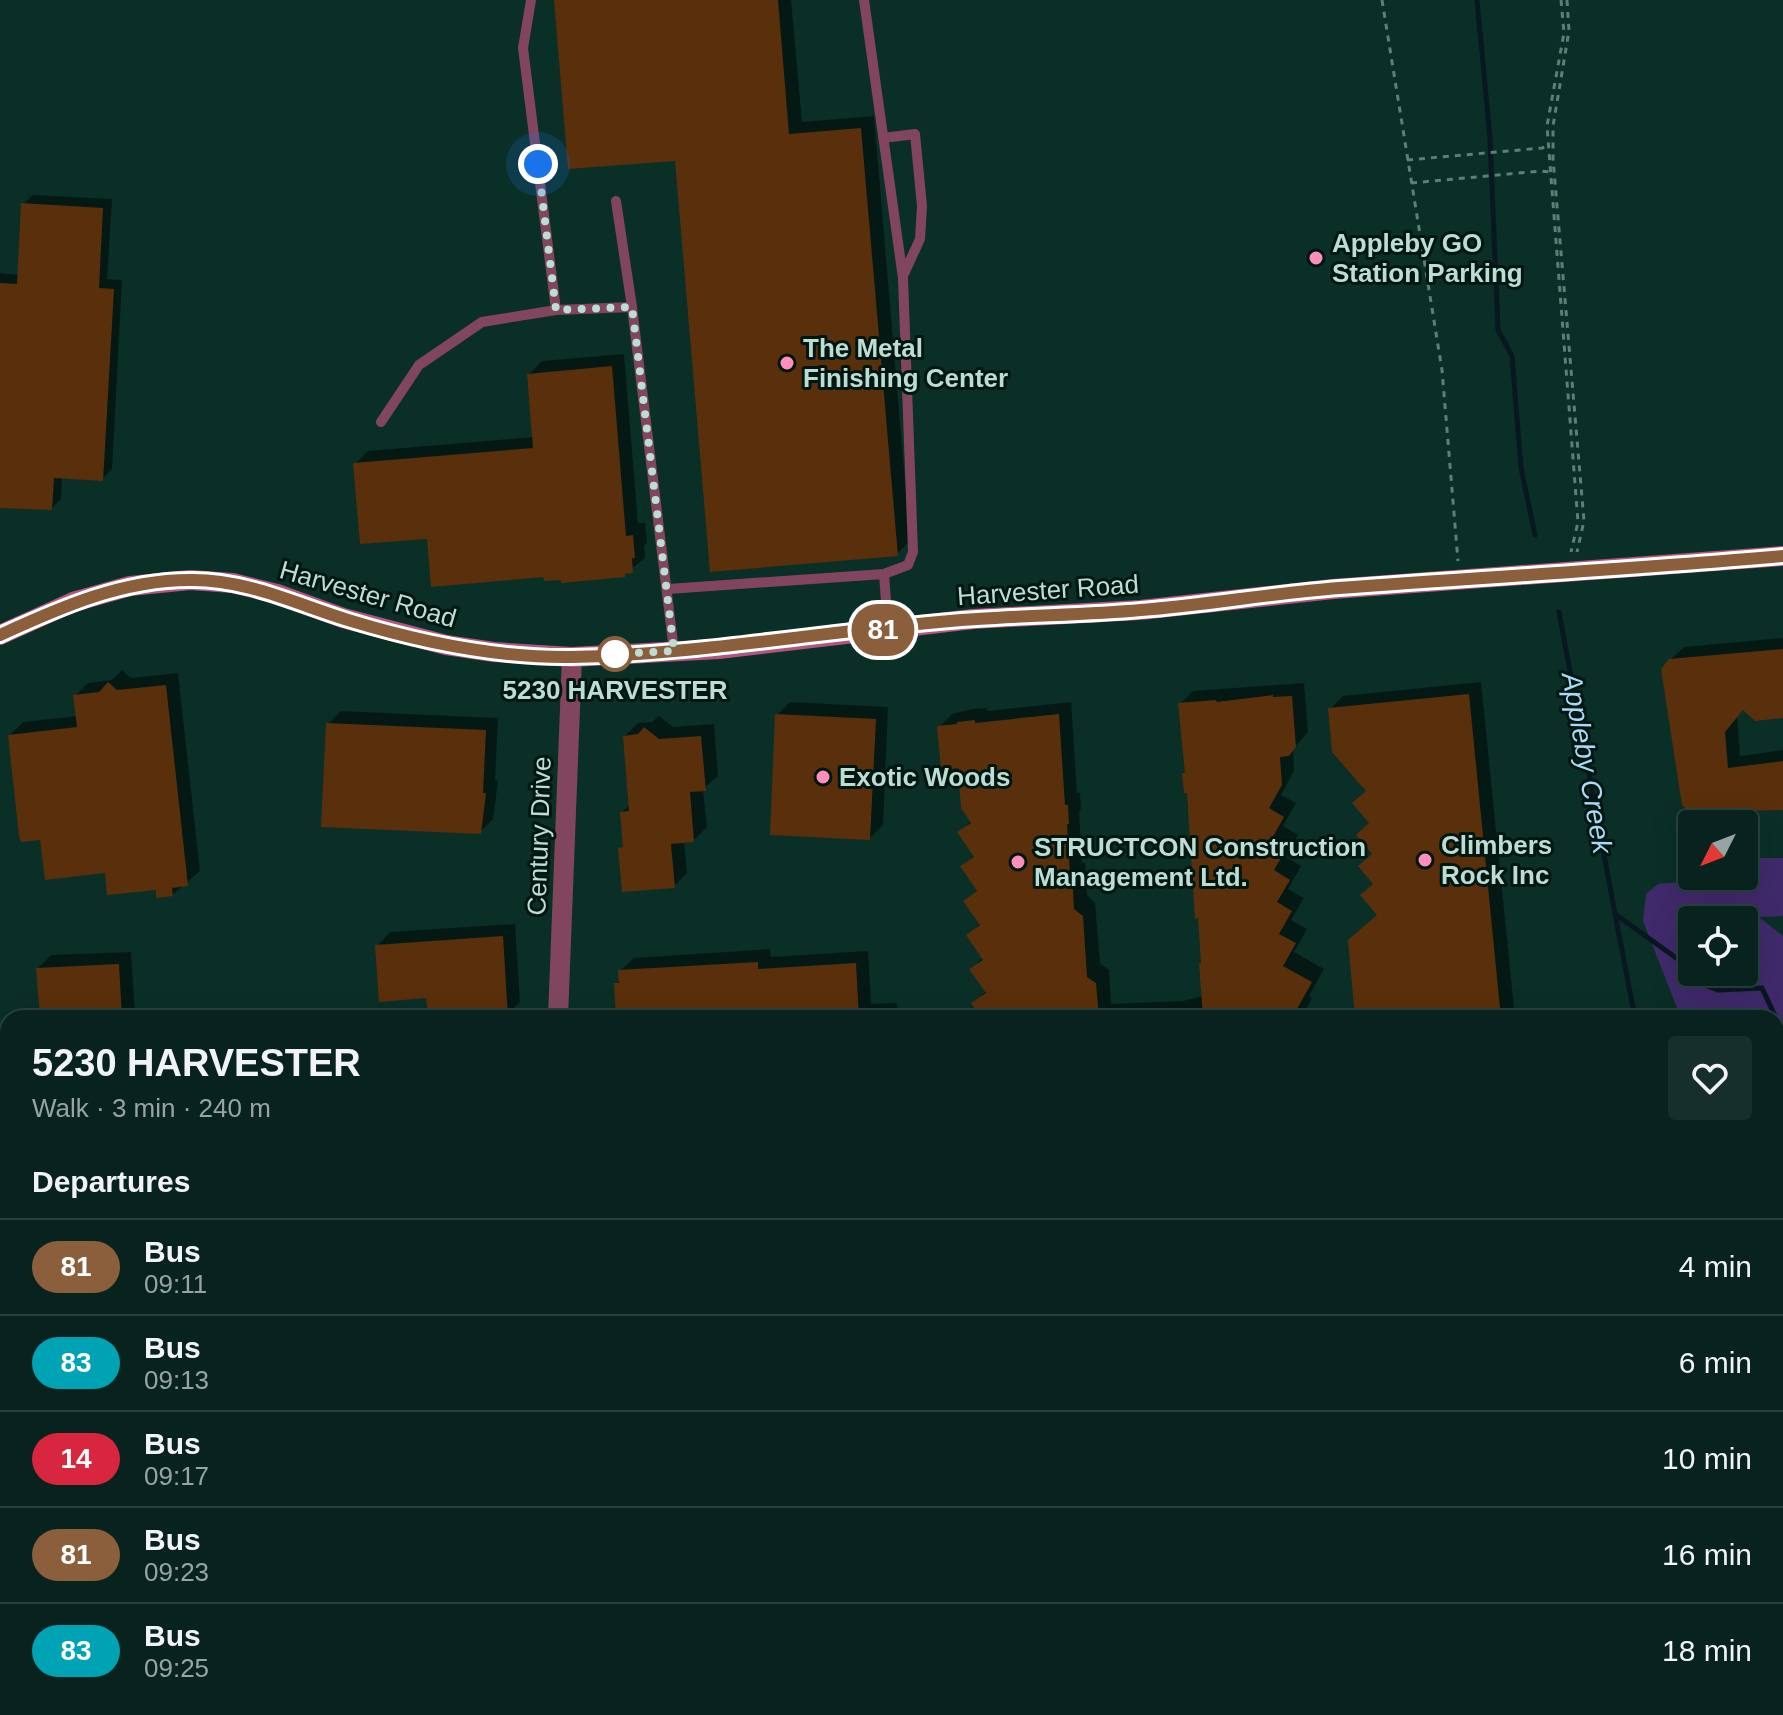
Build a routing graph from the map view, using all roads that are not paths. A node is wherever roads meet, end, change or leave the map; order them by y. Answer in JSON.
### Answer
{"nodes":[{"id":1,"x":531,"y":0,"type":"edge"},
{"id":2,"x":864,"y":0,"type":"edge"},
{"id":3,"x":883,"y":138,"type":"junction"},
{"id":4,"x":616,"y":201,"type":"dead end"},
{"id":5,"x":903,"y":278,"type":"junction"},
{"id":6,"x":632,"y":307,"type":"junction"},
{"id":7,"x":556,"y":310,"type":"junction"},
{"id":8,"x":381,"y":422,"type":"dead end"},
{"id":9,"x":1783,"y":556,"type":"edge"},
{"id":10,"x":884,"y":574,"type":"junction"},
{"id":11,"x":668,"y":589,"type":"junction"},
{"id":12,"x":888,"y":629,"type":"junction"},
{"id":13,"x":0,"y":635,"type":"edge"},
{"id":14,"x":674,"y":651,"type":"junction"},
{"id":15,"x":572,"y":657,"type":"junction"},
{"id":16,"x":558,"y":1010,"type":"edge"}],
"edges":[{"from":1,"to":7,"type":"lane"},
{"from":2,"to":3,"type":"lane"},
{"from":3,"to":5,"type":"lane"},
{"from":3,"to":5,"type":"lane"},
{"from":4,"to":6,"type":"lane"},
{"from":5,"to":10,"type":"lane"},
{"from":6,"to":7,"type":"lane"},
{"from":6,"to":11,"type":"lane"},
{"from":7,"to":8,"type":"lane"},
{"from":9,"to":12,"type":"main road","name":"Harvester Road"},
{"from":10,"to":11,"type":"lane"},
{"from":10,"to":12,"type":"lane"},
{"from":11,"to":14,"type":"lane"},
{"from":12,"to":14,"type":"main road","name":"Harvester Road"},
{"from":13,"to":15,"type":"main road","name":"Harvester Road"},
{"from":14,"to":15,"type":"main road","name":"Harvester Road"},
{"from":15,"to":16,"type":"street","name":"Century Drive"}]}
